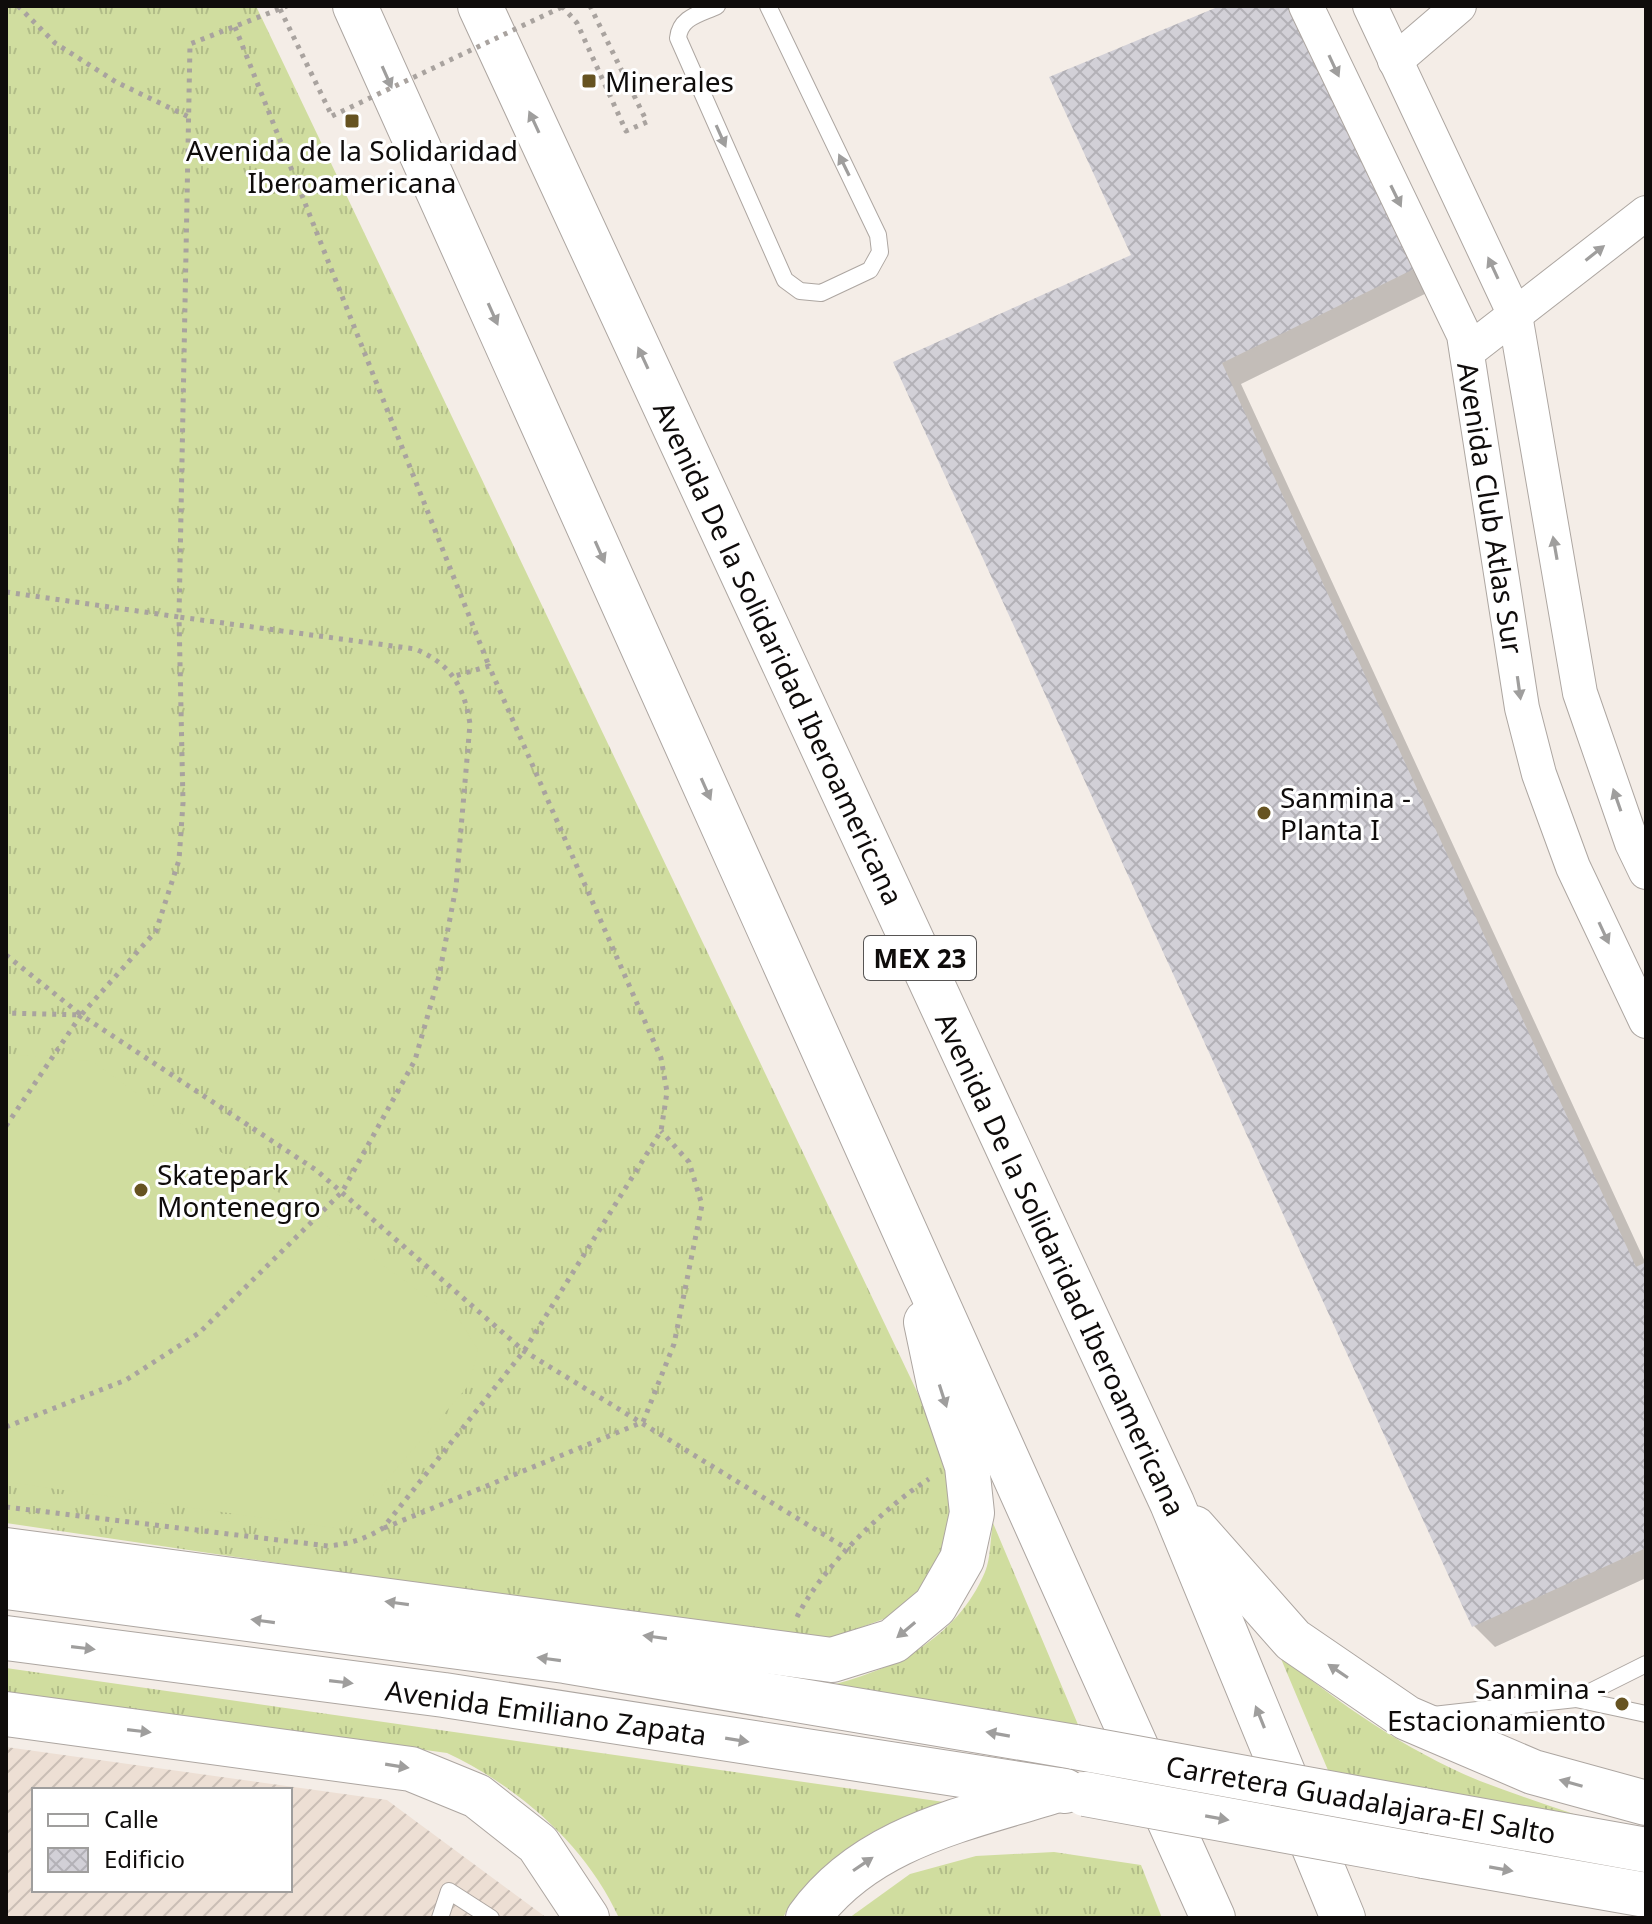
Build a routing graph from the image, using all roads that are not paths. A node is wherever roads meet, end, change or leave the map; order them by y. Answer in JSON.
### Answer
{"nodes":[{"id":1,"x":355,"y":6,"type":"edge"},
{"id":2,"x":717,"y":6,"type":"edge"},
{"id":3,"x":768,"y":6,"type":"edge"},
{"id":4,"x":1306,"y":6,"type":"edge"},
{"id":5,"x":1370,"y":6,"type":"edge"},
{"id":6,"x":1459,"y":6,"type":"edge"},
{"id":7,"x":488,"y":13,"type":"edge"},
{"id":8,"x":1395,"y":61,"type":"junction"},
{"id":9,"x":1646,"y":213,"type":"edge"},
{"id":10,"x":1515,"y":315,"type":"junction"},
{"id":11,"x":1467,"y":352,"type":"junction"},
{"id":12,"x":1646,"y":872,"type":"edge"},
{"id":13,"x":1646,"y":1021,"type":"edge"},
{"id":14,"x":908,"y":1238,"type":"junction"},
{"id":15,"x":1172,"y":1503,"type":"junction"},
{"id":16,"x":6,"y":1550,"type":"edge"},
{"id":17,"x":6,"y":1587,"type":"edge"},
{"id":18,"x":6,"y":1638,"type":"edge"},
{"id":19,"x":1646,"y":1664,"type":"edge"},
{"id":20,"x":1576,"y":1699,"type":"junction"},
{"id":21,"x":6,"y":1714,"type":"edge"},
{"id":22,"x":1646,"y":1714,"type":"edge"},
{"id":23,"x":1407,"y":1718,"type":"junction"},
{"id":24,"x":1075,"y":1747,"type":"joint"},
{"id":25,"x":1149,"y":1776,"type":"junction"},
{"id":26,"x":1071,"y":1792,"type":"junction"},
{"id":27,"x":1646,"y":1803,"type":"edge"},
{"id":28,"x":1646,"y":1850,"type":"edge"},
{"id":29,"x":1646,"y":1895,"type":"edge"},
{"id":30,"x":440,"y":1918,"type":"edge"},
{"id":31,"x":491,"y":1918,"type":"edge"},
{"id":32,"x":587,"y":1918,"type":"edge"},
{"id":33,"x":808,"y":1918,"type":"edge"},
{"id":34,"x":1183,"y":1918,"type":"edge"},
{"id":35,"x":1213,"y":1918,"type":"edge"},
{"id":36,"x":1343,"y":1918,"type":"edge"}],
"edges":[{"from":1,"to":14,"type":"main road","one_way":true},
{"from":2,"to":3,"type":"lane","one_way":true},
{"from":4,"to":11,"type":"street","name":"Avenida Club Atlas Sur","one_way":true},
{"from":5,"to":8,"type":"street","name":"Avenida Club Atlas Sur"},
{"from":6,"to":8,"type":"street"},
{"from":15,"to":7,"type":"main road","name":"Avenida De la Solidaridad Iberoamericana","number":"MEX 23","one_way":true},
{"from":10,"to":8,"type":"street","name":"Avenida Club Atlas Sur","one_way":true},
{"from":10,"to":9,"type":"street","one_way":true},
{"from":10,"to":11,"type":"street"},
{"from":12,"to":10,"type":"street","name":"Avenida Club Atlas Sur","one_way":true},
{"from":11,"to":13,"type":"street","name":"Avenida Club Atlas Sur","one_way":true},
{"from":14,"to":16,"type":"main road","one_way":true},
{"from":14,"to":25,"type":"main road"},
{"from":23,"to":15,"type":"main road","one_way":true},
{"from":36,"to":15,"type":"main road","name":"Avenida De la Solidaridad Iberoamericana","number":"MEX 23","one_way":true},
{"from":24,"to":17,"type":"main road","name":"Avenida Emiliano Zapata","one_way":true},
{"from":18,"to":26,"type":"main road","name":"Avenida Emiliano Zapata","one_way":true},
{"from":19,"to":20,"type":"lane"},
{"from":20,"to":22,"type":"lane"},
{"from":20,"to":23,"type":"lane"},
{"from":21,"to":32,"type":"main road","one_way":true},
{"from":27,"to":23,"type":"main road","one_way":true},
{"from":24,"to":28,"type":"main road","name":"Carretera Guadalajara-El Salto","bridge":true},
{"from":25,"to":34,"type":"main road"},
{"from":25,"to":35,"type":"main road"},
{"from":26,"to":29,"type":"main road","name":"Carretera Guadalajara-El Salto","one_way":true,"bridge":true},
{"from":33,"to":26,"type":"main road","one_way":true},
{"from":30,"to":31,"type":"lane"}]}
